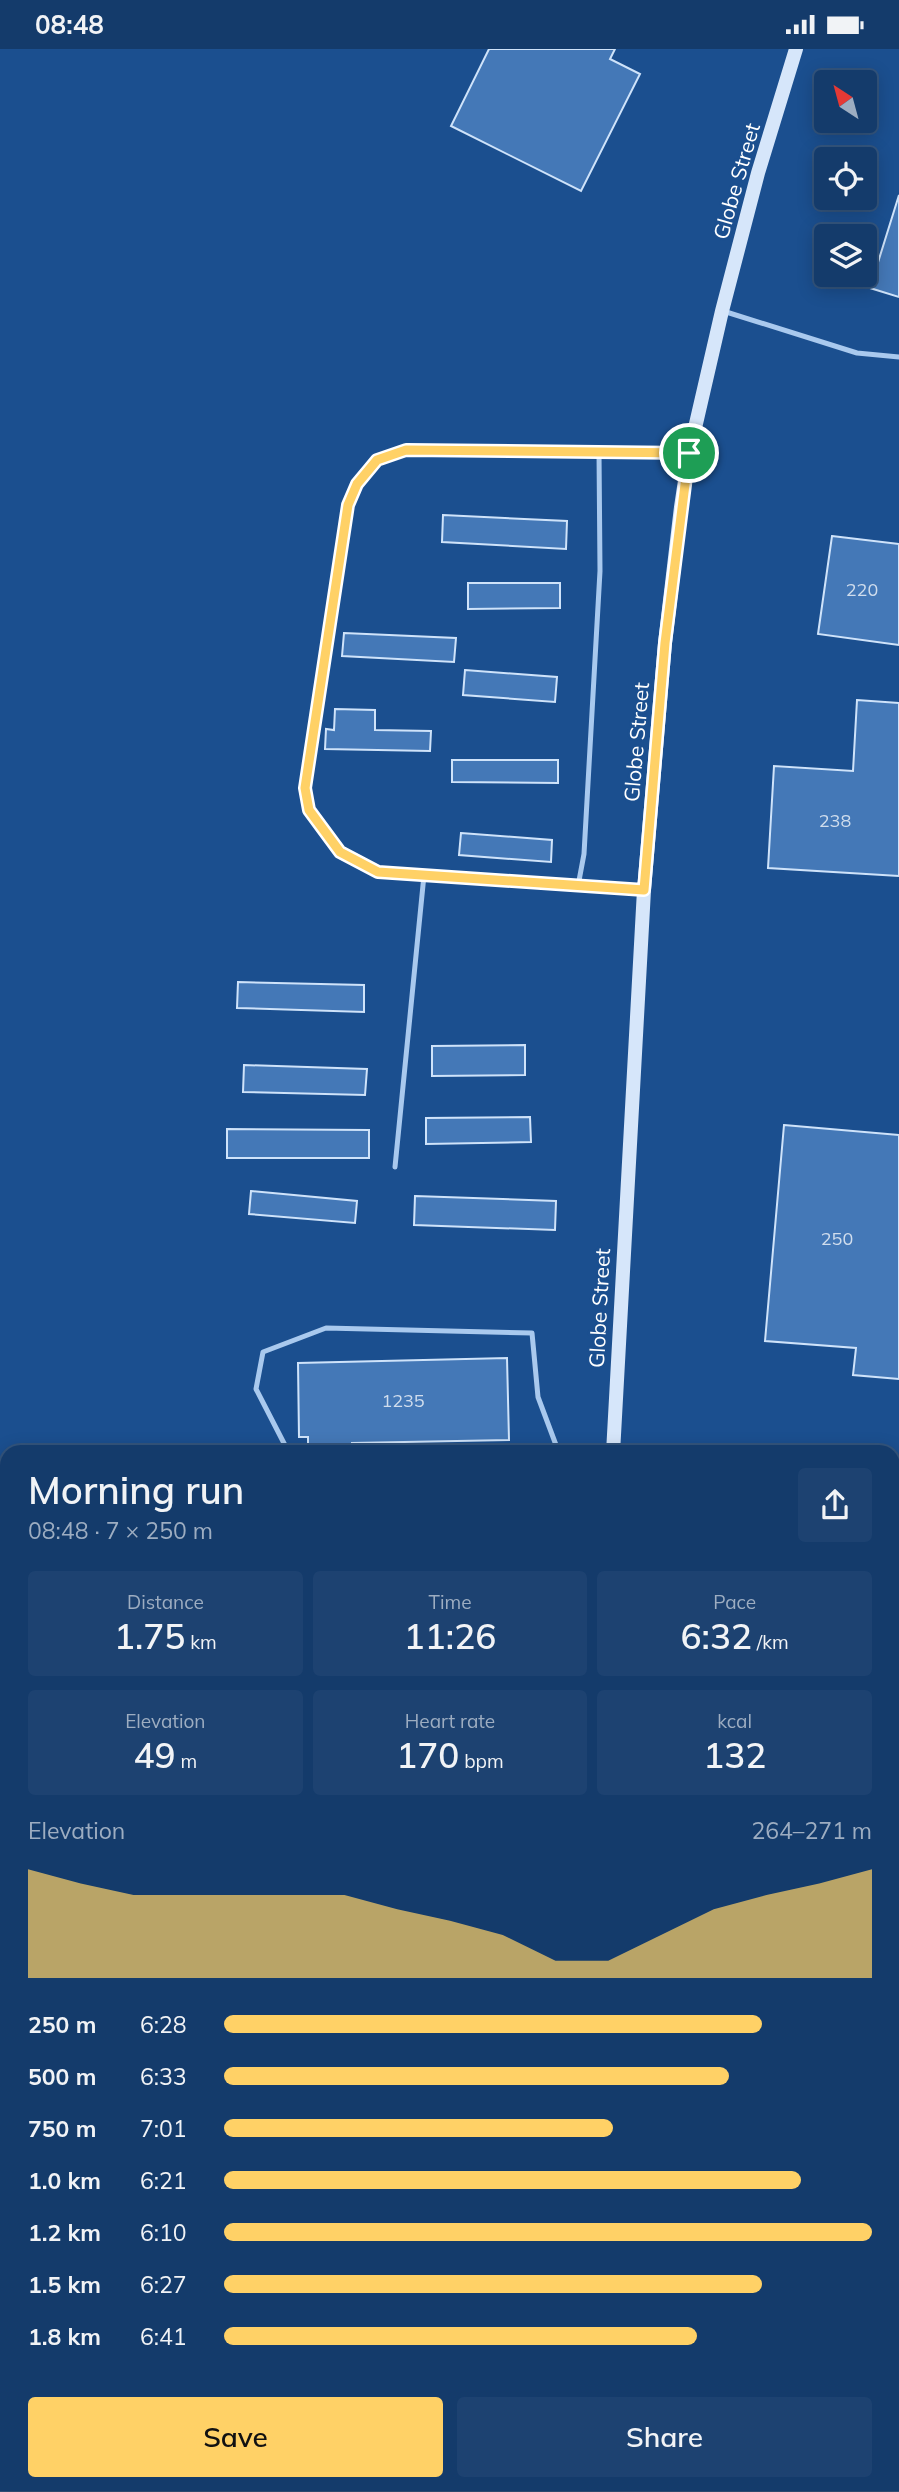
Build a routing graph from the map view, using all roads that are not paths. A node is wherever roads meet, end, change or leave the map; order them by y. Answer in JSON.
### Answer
{"nodes":[{"id":1,"x":796,"y":49,"type":"edge"},
{"id":2,"x":722,"y":310,"type":"junction"},
{"id":3,"x":899,"y":357,"type":"edge"},
{"id":4,"x":599,"y":452,"type":"junction"},
{"id":5,"x":689,"y":453,"type":"junction"},
{"id":6,"x":424,"y":875,"type":"junction"},
{"id":7,"x":578,"y":885,"type":"junction"},
{"id":8,"x":644,"y":890,"type":"junction"},
{"id":9,"x":395,"y":1167,"type":"dead end"},
{"id":10,"x":285,"y":1445,"type":"edge"},
{"id":11,"x":556,"y":1445,"type":"edge"},
{"id":12,"x":613,"y":1445,"type":"edge"}],
"edges":[{"from":1,"to":2,"type":"street","name":"Globe Street"},
{"from":2,"to":3,"type":"lane"},
{"from":2,"to":5,"type":"street","name":"Globe Street"},
{"from":4,"to":5,"type":"lane"},
{"from":4,"to":6,"type":"lane"},
{"from":4,"to":7,"type":"lane"},
{"from":5,"to":8,"type":"street","name":"Globe Street"},
{"from":6,"to":7,"type":"lane"},
{"from":6,"to":9,"type":"lane"},
{"from":7,"to":8,"type":"lane"},
{"from":8,"to":12,"type":"street","name":"Globe Street"},
{"from":10,"to":11,"type":"lane"}]}
